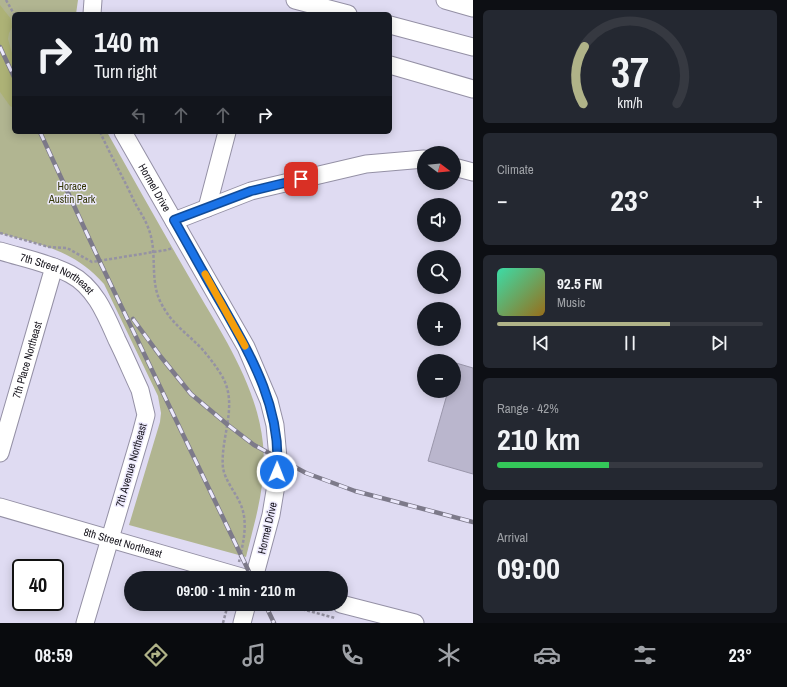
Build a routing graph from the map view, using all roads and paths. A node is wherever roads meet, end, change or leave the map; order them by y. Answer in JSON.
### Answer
{"nodes":[{"id":1,"x":6,"y":0,"type":"edge"},
{"id":2,"x":93,"y":0,"type":"edge"},
{"id":3,"x":295,"y":0,"type":"edge"},
{"id":4,"x":445,"y":0,"type":"edge"},
{"id":5,"x":473,"y":8,"type":"edge"},
{"id":6,"x":13,"y":12,"type":"edge"},
{"id":7,"x":92,"y":12,"type":"edge"},
{"id":8,"x":340,"y":12,"type":"edge"},
{"id":9,"x":392,"y":26,"type":"edge"},
{"id":10,"x":473,"y":47,"type":"edge"},
{"id":11,"x":392,"y":66,"type":"edge"},
{"id":12,"x":473,"y":89,"type":"edge"},
{"id":13,"x":101,"y":134,"type":"edge"},
{"id":14,"x":124,"y":134,"type":"edge"},
{"id":15,"x":226,"y":134,"type":"edge"},
{"id":16,"x":417,"y":160,"type":"edge"},
{"id":17,"x":461,"y":169,"type":"edge"},
{"id":18,"x":473,"y":172,"type":"edge"},
{"id":19,"x":207,"y":208,"type":"junction"},
{"id":20,"x":174,"y":220,"type":"junction"},
{"id":21,"x":0,"y":233,"type":"edge"},
{"id":22,"x":186,"y":241,"type":"junction"},
{"id":23,"x":0,"y":251,"type":"edge"},
{"id":24,"x":153,"y":252,"type":"junction"},
{"id":25,"x":54,"y":267,"type":"junction"},
{"id":26,"x":103,"y":310,"type":"joint"},
{"id":27,"x":0,"y":453,"type":"edge"},
{"id":28,"x":0,"y":507,"type":"edge"},
{"id":29,"x":110,"y":539,"type":"junction"},
{"id":30,"x":219,"y":571,"type":"edge"},
{"id":31,"x":241,"y":571,"type":"edge"},
{"id":32,"x":256,"y":571,"type":"edge"},
{"id":33,"x":226,"y":611,"type":"edge"},
{"id":34,"x":245,"y":611,"type":"edge"},
{"id":35,"x":341,"y":611,"type":"edge"},
{"id":36,"x":85,"y":623,"type":"edge"},
{"id":37,"x":223,"y":623,"type":"edge"},
{"id":38,"x":242,"y":623,"type":"edge"},
{"id":39,"x":415,"y":623,"type":"edge"}],
"edges":[{"from":1,"to":6,"type":"path"},
{"from":2,"to":7,"type":"street"},
{"from":3,"to":8,"type":"street"},
{"from":4,"to":5,"type":"street"},
{"from":9,"to":10,"type":"street"},
{"from":11,"to":12,"type":"street"},
{"from":13,"to":24,"type":"path"},
{"from":14,"to":20,"type":"street","name":"Hormel Drive"},
{"from":15,"to":19,"type":"street"},
{"from":16,"to":19,"type":"street"},
{"from":17,"to":18,"type":"street"},
{"from":19,"to":20,"type":"street"},
{"from":20,"to":22,"type":"street","name":"Hormel Drive"},
{"from":21,"to":24,"type":"path"},
{"from":22,"to":24,"type":"path"},
{"from":22,"to":32,"type":"street","name":"Hormel Drive"},
{"from":23,"to":25,"type":"street","name":"7th Street Northeast"},
{"from":24,"to":31,"type":"path"},
{"from":25,"to":26,"type":"street","name":"7th Street Northeast"},
{"from":25,"to":27,"type":"street","name":"7th Place Northeast"},
{"from":26,"to":29,"type":"street","name":"7th Avenue Northeast"},
{"from":28,"to":29,"type":"street","name":"8th Street Northeast"},
{"from":29,"to":30,"type":"street","name":"8th Street Northeast"},
{"from":29,"to":36,"type":"street","name":"7th Avenue Northeast"},
{"from":33,"to":37,"type":"path"},
{"from":34,"to":38,"type":"street"},
{"from":35,"to":39,"type":"street"}]}
